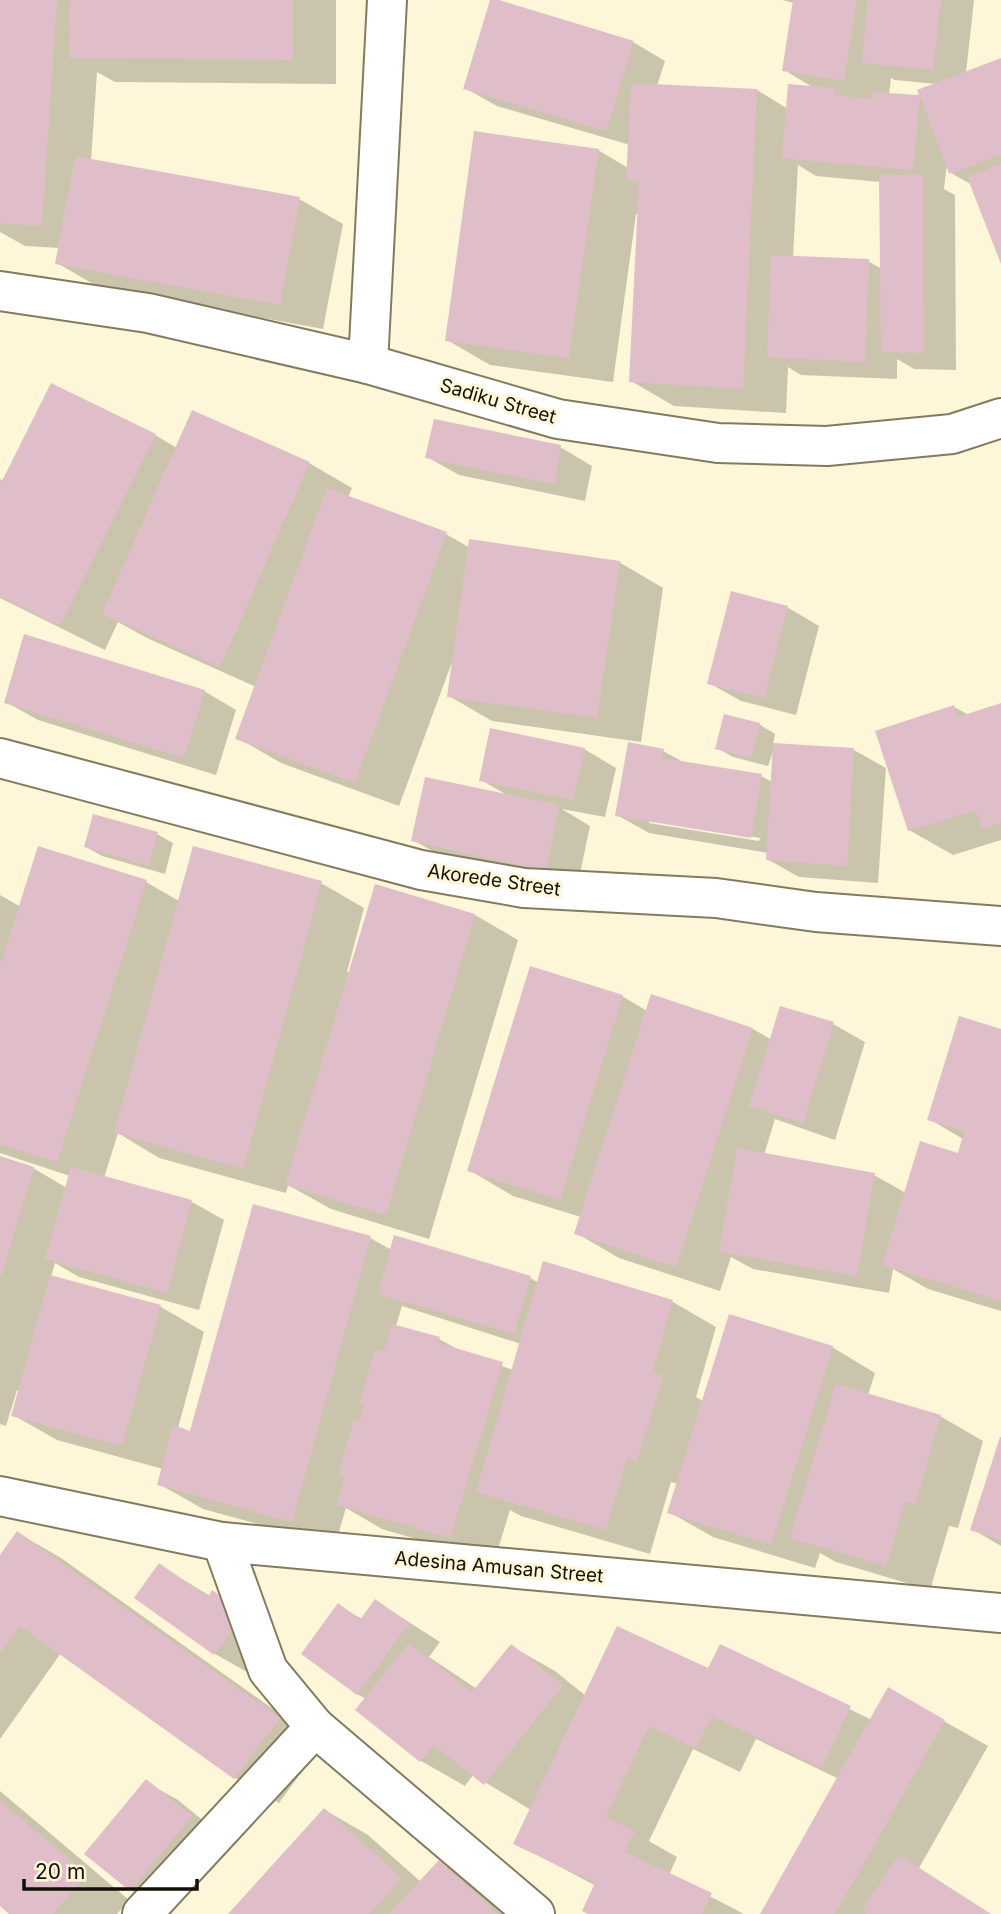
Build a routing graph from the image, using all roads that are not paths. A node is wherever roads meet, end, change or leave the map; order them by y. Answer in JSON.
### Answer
{"nodes":[{"id":1,"x":387,"y":0,"type":"edge"},
{"id":2,"x":0,"y":291,"type":"edge"},
{"id":3,"x":368,"y":364,"type":"junction"},
{"id":4,"x":1001,"y":418,"type":"edge"},
{"id":5,"x":0,"y":758,"type":"edge"},
{"id":6,"x":1001,"y":926,"type":"edge"},
{"id":7,"x":0,"y":1496,"type":"edge"},
{"id":8,"x":222,"y":1542,"type":"junction"},
{"id":9,"x":1001,"y":1614,"type":"edge"},
{"id":10,"x":315,"y":1727,"type":"junction"},
{"id":11,"x":142,"y":1914,"type":"edge"},
{"id":12,"x":535,"y":1914,"type":"edge"}],
"edges":[{"from":1,"to":3,"type":"street"},
{"from":2,"to":3,"type":"street","name":"Sadiku Street"},
{"from":3,"to":4,"type":"street","name":"Sadiku Street"},
{"from":5,"to":6,"type":"street","name":"Akorede Street"},
{"from":7,"to":8,"type":"street","name":"Adesina Amusan Street"},
{"from":8,"to":9,"type":"street","name":"Adesina Amusan Street"},
{"from":8,"to":10,"type":"street"},
{"from":10,"to":11,"type":"street"},
{"from":10,"to":12,"type":"street"}]}
